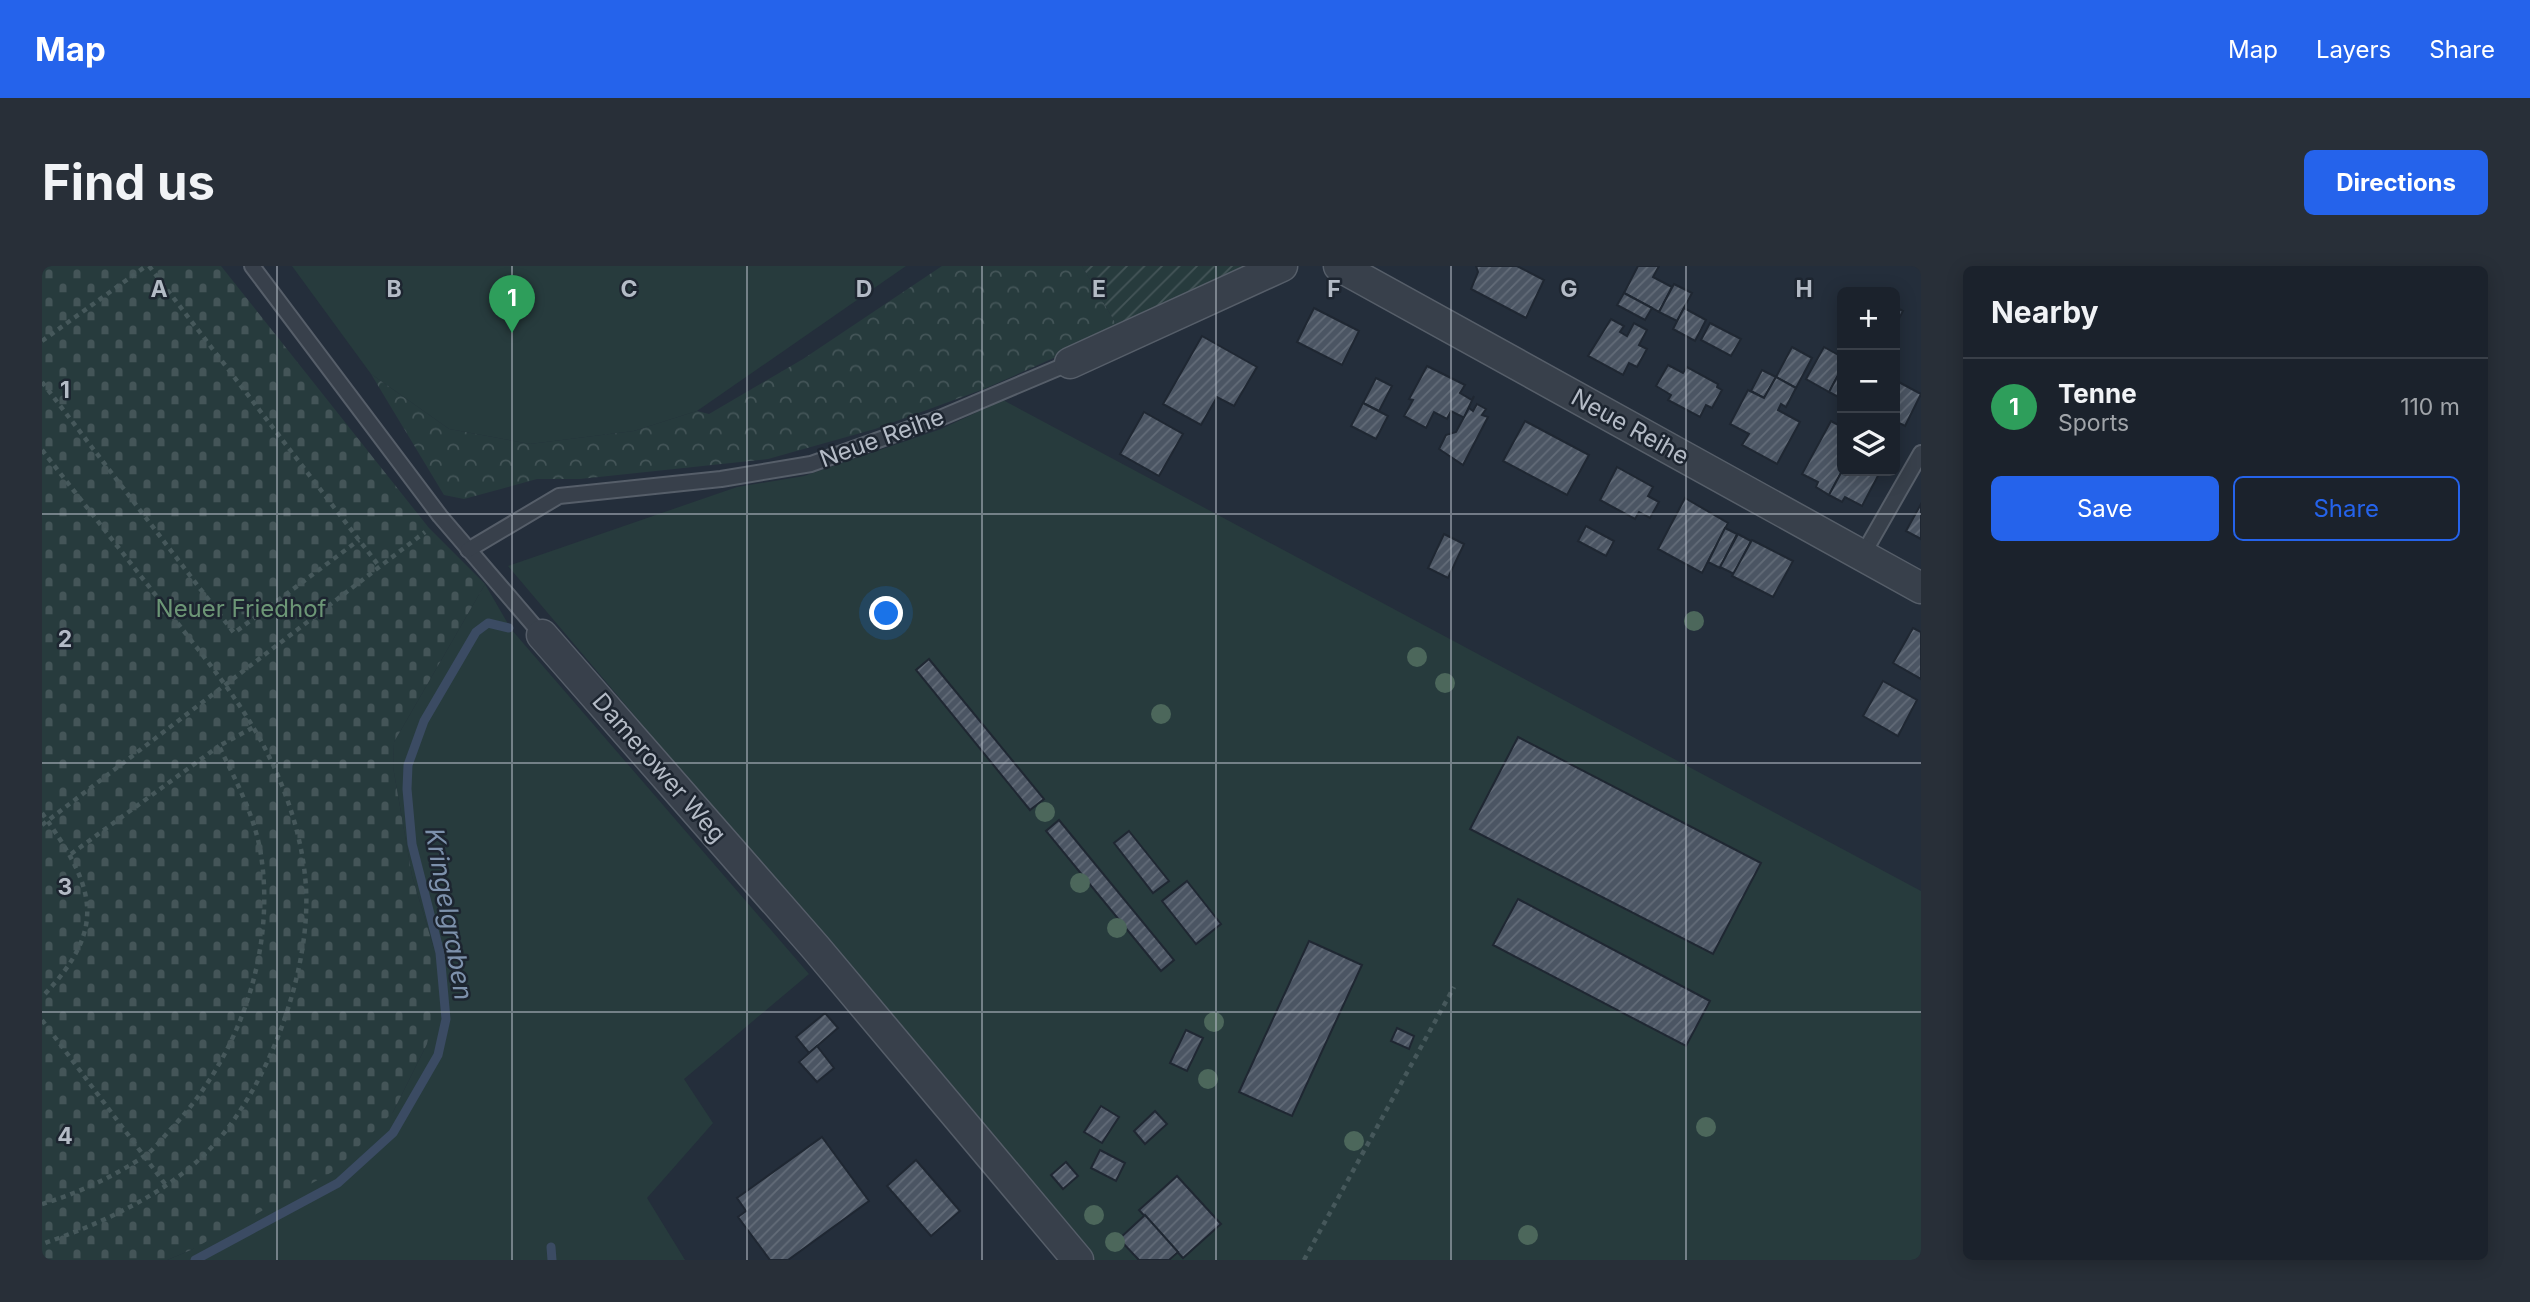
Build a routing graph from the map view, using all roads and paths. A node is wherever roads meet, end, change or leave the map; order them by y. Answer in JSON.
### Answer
{"nodes":[{"id":1,"x":148,"y":266,"type":"edge"},
{"id":2,"x":252,"y":266,"type":"edge"},
{"id":3,"x":1282,"y":266,"type":"edge"},
{"id":4,"x":1339,"y":266,"type":"edge"},
{"id":5,"x":42,"y":341,"type":"edge"},
{"id":6,"x":1069,"y":363,"type":"joint"},
{"id":7,"x":42,"y":382,"type":"edge"},
{"id":8,"x":42,"y":450,"type":"edge"},
{"id":9,"x":1921,"y":453,"type":"edge"},
{"id":10,"x":440,"y":516,"type":"junction"},
{"id":11,"x":359,"y":540,"type":"junction"},
{"id":12,"x":468,"y":550,"type":"junction"},
{"id":13,"x":1863,"y":556,"type":"junction"},
{"id":14,"x":379,"y":566,"type":"junction"},
{"id":15,"x":1921,"y":589,"type":"edge"},
{"id":16,"x":542,"y":635,"type":"joint"},
{"id":17,"x":225,"y":685,"type":"junction"},
{"id":18,"x":254,"y":727,"type":"junction"},
{"id":19,"x":219,"y":746,"type":"junction"},
{"id":20,"x":42,"y":813,"type":"edge"},
{"id":21,"x":47,"y":820,"type":"junction"},
{"id":22,"x":42,"y":825,"type":"edge"},
{"id":23,"x":71,"y":854,"type":"junction"},
{"id":24,"x":1454,"y":987,"type":"dead end"},
{"id":25,"x":42,"y":997,"type":"edge"},
{"id":26,"x":42,"y":1020,"type":"edge"},
{"id":27,"x":145,"y":1157,"type":"junction"},
{"id":28,"x":165,"y":1184,"type":"junction"},
{"id":29,"x":42,"y":1204,"type":"edge"},
{"id":30,"x":42,"y":1244,"type":"edge"},
{"id":31,"x":1073,"y":1249,"type":"edge"},
{"id":32,"x":1304,"y":1260,"type":"edge"}],
"edges":[{"from":1,"to":5,"type":"path"},
{"from":1,"to":11,"type":"path"},
{"from":2,"to":10,"type":"lane","name":"Damerower Weg"},
{"from":3,"to":6,"type":"street","name":"Neue Reihe"},
{"from":4,"to":13,"type":"street","name":"Neue Reihe"},
{"from":6,"to":12,"type":"lane","name":"Neue Reihe"},
{"from":7,"to":11,"type":"path"},
{"from":8,"to":17,"type":"path"},
{"from":9,"to":13,"type":"lane"},
{"from":10,"to":12,"type":"lane","name":"Damerower Weg"},
{"from":10,"to":14,"type":"path"},
{"from":11,"to":14,"type":"path"},
{"from":12,"to":16,"type":"lane","name":"Damerower Weg"},
{"from":13,"to":15,"type":"street","name":"Neue Reihe"},
{"from":14,"to":17,"type":"path"},
{"from":16,"to":31,"type":"street","name":"Damerower Weg"},
{"from":17,"to":18,"type":"path"},
{"from":17,"to":21,"type":"path"},
{"from":18,"to":19,"type":"path"},
{"from":18,"to":28,"type":"path"},
{"from":19,"to":23,"type":"path"},
{"from":19,"to":27,"type":"path"},
{"from":20,"to":21,"type":"path"},
{"from":21,"to":22,"type":"path"},
{"from":21,"to":23,"type":"path"},
{"from":23,"to":25,"type":"path"},
{"from":24,"to":32,"type":"path"},
{"from":26,"to":27,"type":"path"},
{"from":27,"to":28,"type":"path"},
{"from":27,"to":29,"type":"path"},
{"from":28,"to":30,"type":"path"}]}
